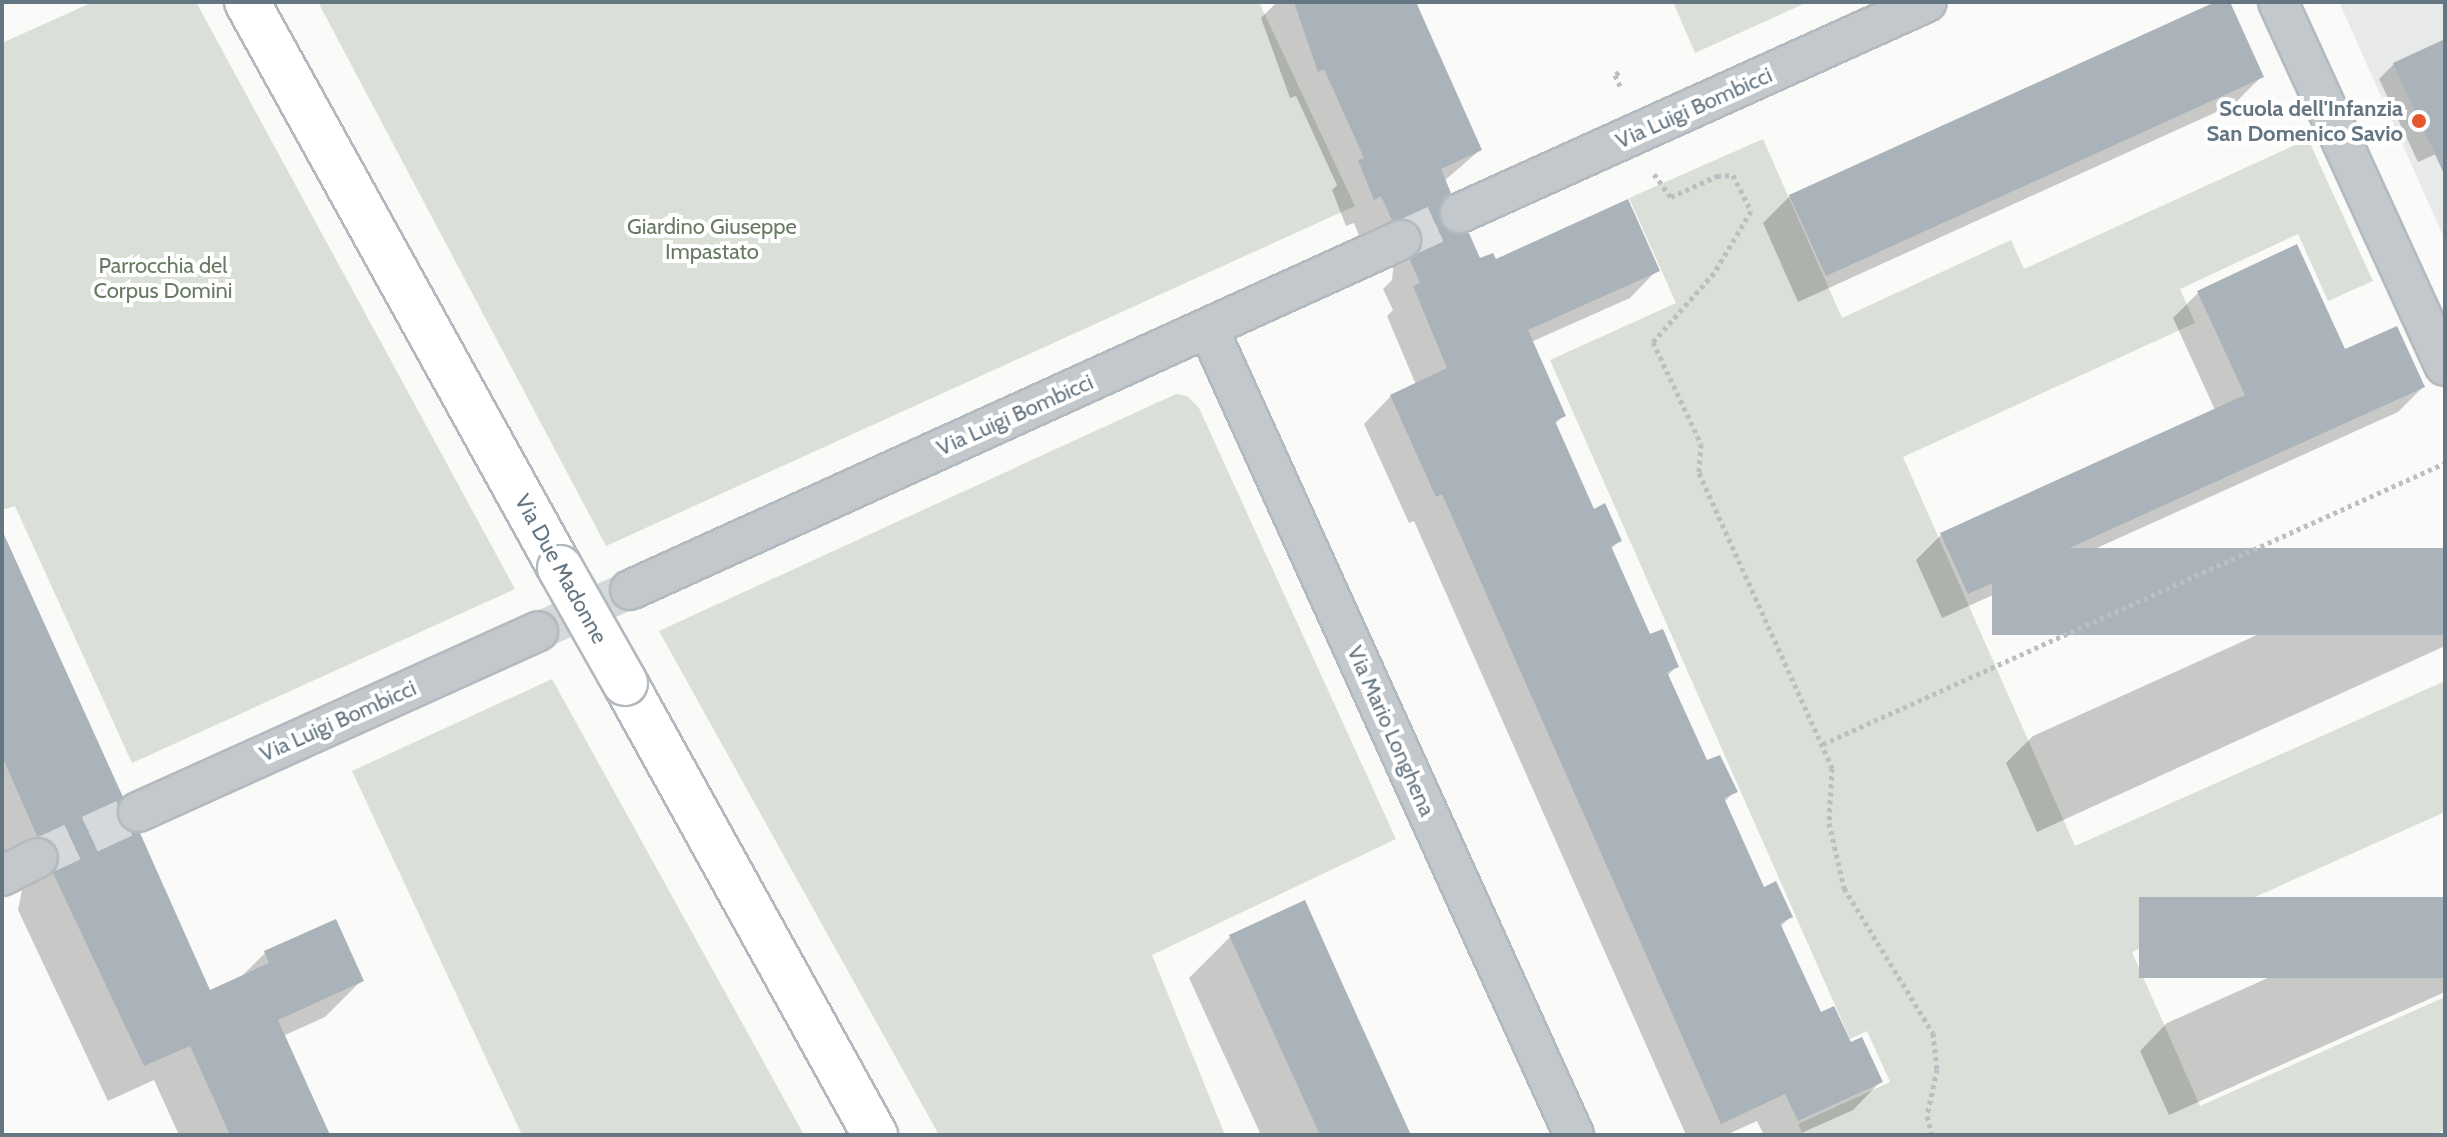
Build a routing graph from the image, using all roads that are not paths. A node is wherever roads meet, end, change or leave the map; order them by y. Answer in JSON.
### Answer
{"nodes":[{"id":1,"x":247,"y":2,"type":"edge"},
{"id":2,"x":1927,"y":2,"type":"edge"},
{"id":3,"x":2278,"y":2,"type":"edge"},
{"id":4,"x":1460,"y":213,"type":"tunnel mouth"},
{"id":5,"x":1401,"y":240,"type":"tunnel mouth"},
{"id":6,"x":1208,"y":328,"type":"junction"},
{"id":7,"x":2445,"y":366,"type":"edge"},
{"id":8,"x":630,"y":590,"type":"tunnel mouth"},
{"id":9,"x":538,"y":631,"type":"tunnel mouth"},
{"id":10,"x":138,"y":812,"type":"tunnel mouth"},
{"id":11,"x":38,"y":858,"type":"tunnel mouth"},
{"id":12,"x":2,"y":876,"type":"edge"},
{"id":13,"x":875,"y":1135,"type":"edge"},
{"id":14,"x":1574,"y":1135,"type":"edge"}],
"edges":[{"from":1,"to":13,"type":"main road","name":"Via Due Madonne","bridge":true},
{"from":2,"to":4,"type":"street","name":"Via Luigi Bombicci"},
{"from":3,"to":7,"type":"street"},
{"from":5,"to":6,"type":"street","name":"Via Luigi Bombicci"},
{"from":6,"to":8,"type":"street","name":"Via Luigi Bombicci"},
{"from":6,"to":14,"type":"street","name":"Via Mario Longhena"},
{"from":9,"to":10,"type":"street","name":"Via Luigi Bombicci"},
{"from":11,"to":12,"type":"street"}]}
